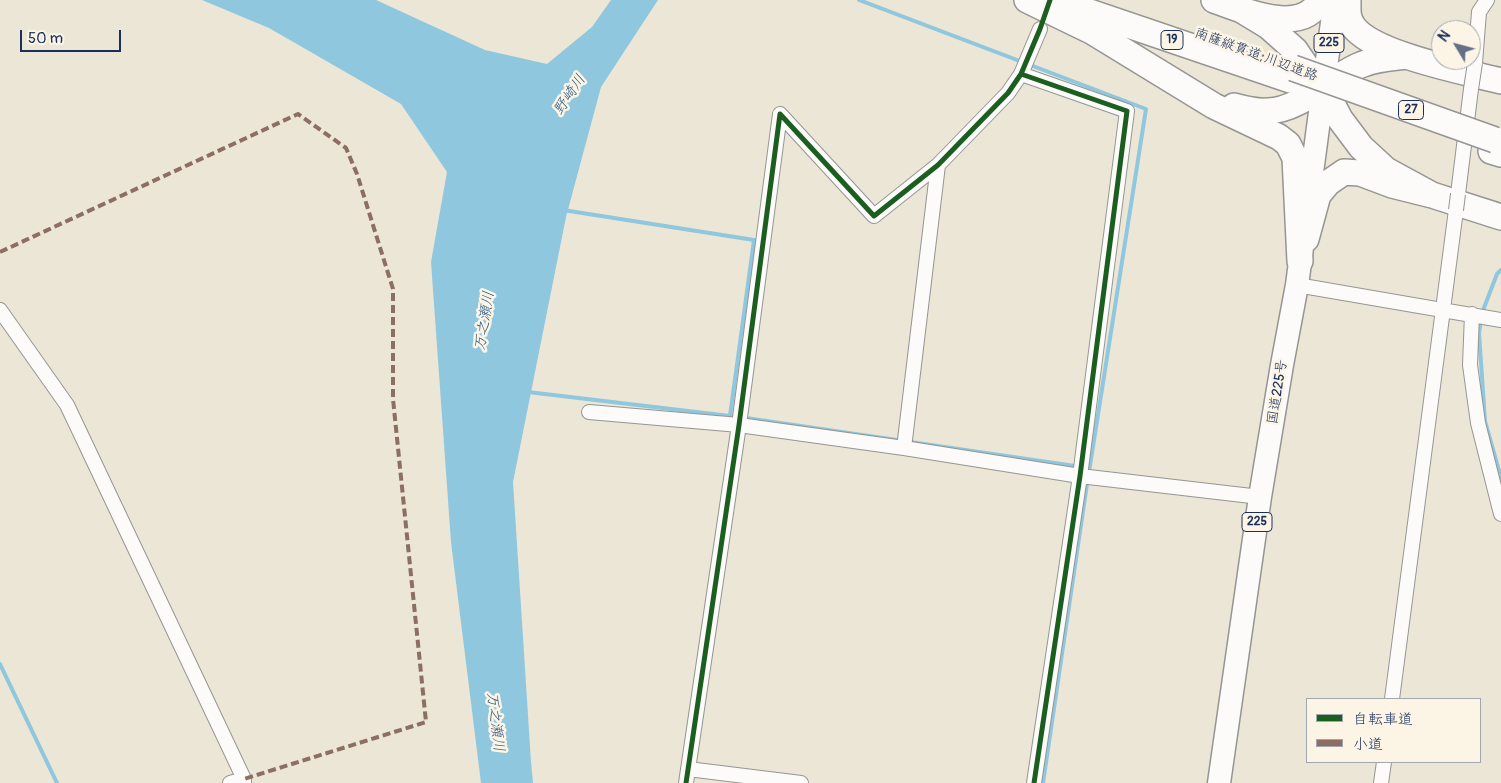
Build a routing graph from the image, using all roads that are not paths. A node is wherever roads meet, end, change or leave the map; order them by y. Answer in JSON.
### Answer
{"nodes":[{"id":1,"x":1027,"y":0,"type":"edge"},
{"id":2,"x":1055,"y":0,"type":"edge"},
{"id":3,"x":1100,"y":0,"type":"edge"},
{"id":4,"x":1214,"y":0,"type":"edge"},
{"id":5,"x":1320,"y":0,"type":"edge"},
{"id":6,"x":1335,"y":0,"type":"edge"},
{"id":7,"x":1348,"y":0,"type":"edge"},
{"id":8,"x":1487,"y":0,"type":"edge"},
{"id":9,"x":1240,"y":9,"type":"junction"},
{"id":10,"x":1040,"y":28,"type":"dead end"},
{"id":11,"x":1407,"y":56,"type":"junction"},
{"id":12,"x":1021,"y":74,"type":"junction"},
{"id":13,"x":1291,"y":74,"type":"junction"},
{"id":14,"x":1501,"y":81,"type":"edge"},
{"id":15,"x":1182,"y":86,"type":"junction"},
{"id":16,"x":1325,"y":86,"type":"junction"},
{"id":17,"x":1497,"y":147,"type":"edge"},
{"id":18,"x":938,"y":165,"type":"junction"},
{"id":19,"x":1432,"y":195,"type":"junction"},
{"id":20,"x":1501,"y":217,"type":"edge"},
{"id":21,"x":1299,"y":273,"type":"junction"},
{"id":22,"x":0,"y":310,"type":"edge"},
{"id":23,"x":1443,"y":310,"type":"junction"},
{"id":24,"x":1479,"y":316,"type":"junction"},
{"id":25,"x":1501,"y":320,"type":"edge"},
{"id":26,"x":588,"y":412,"type":"dead end"},
{"id":27,"x":739,"y":425,"type":"junction"},
{"id":28,"x":905,"y":443,"type":"junction"},
{"id":29,"x":1080,"y":476,"type":"junction"},
{"id":30,"x":1260,"y":497,"type":"junction"},
{"id":31,"x":1501,"y":514,"type":"edge"},
{"id":32,"x":1392,"y":698,"type":"edge"},
{"id":33,"x":1384,"y":763,"type":"edge"},
{"id":34,"x":687,"y":776,"type":"edge"},
{"id":35,"x":244,"y":781,"type":"edge"},
{"id":36,"x":230,"y":783,"type":"edge"},
{"id":37,"x":801,"y":783,"type":"edge"},
{"id":38,"x":1034,"y":783,"type":"edge"},
{"id":39,"x":1219,"y":783,"type":"edge"},
{"id":40,"x":1381,"y":783,"type":"edge"}],
"edges":[{"from":1,"to":15,"type":"highway","number":"19"},
{"from":2,"to":13,"type":"highway","name":"南薩縦貫道;川辺道路","number":"19"},
{"from":3,"to":13,"type":"highway","name":"南薩縦貫道;川辺道路","number":"19"},
{"from":4,"to":9,"type":"highway"},
{"from":5,"to":9,"type":"highway"},
{"from":6,"to":16,"type":"highway","name":"国道225号","number":"225"},
{"from":7,"to":11,"type":"highway"},
{"from":8,"to":23,"type":"street","bridge":true},
{"from":9,"to":16,"type":"highway"},
{"from":10,"to":12,"type":"street"},
{"from":11,"to":14,"type":"highway"},
{"from":11,"to":16,"type":"highway"},
{"from":12,"to":18,"type":"street"},
{"from":12,"to":29,"type":"street"},
{"from":13,"to":16,"type":"highway","name":"南薩縦貫道;川辺道路","number":"19","bridge":true},
{"from":15,"to":16,"type":"highway","number":"19"},
{"from":15,"to":21,"type":"highway","number":"19"},
{"from":16,"to":17,"type":"highway","number":"27","bridge":true},
{"from":16,"to":19,"type":"highway"},
{"from":16,"to":21,"type":"highway","name":"国道225号","number":"225"},
{"from":18,"to":27,"type":"street"},
{"from":18,"to":28,"type":"street"},
{"from":19,"to":20,"type":"highway"},
{"from":19,"to":21,"type":"highway"},
{"from":21,"to":23,"type":"street"},
{"from":21,"to":30,"type":"highway","name":"国道225号","number":"225"},
{"from":22,"to":35,"type":"street"},
{"from":23,"to":24,"type":"street"},
{"from":23,"to":32,"type":"street"},
{"from":24,"to":25,"type":"street"},
{"from":24,"to":31,"type":"street"},
{"from":26,"to":27,"type":"street"},
{"from":27,"to":28,"type":"street"},
{"from":27,"to":34,"type":"street"},
{"from":28,"to":29,"type":"street"},
{"from":29,"to":30,"type":"street"},
{"from":29,"to":38,"type":"street"},
{"from":30,"to":39,"type":"highway","name":"国道225号","number":"225"},
{"from":33,"to":40,"type":"street"},
{"from":34,"to":37,"type":"street"},
{"from":35,"to":36,"type":"street"}]}
